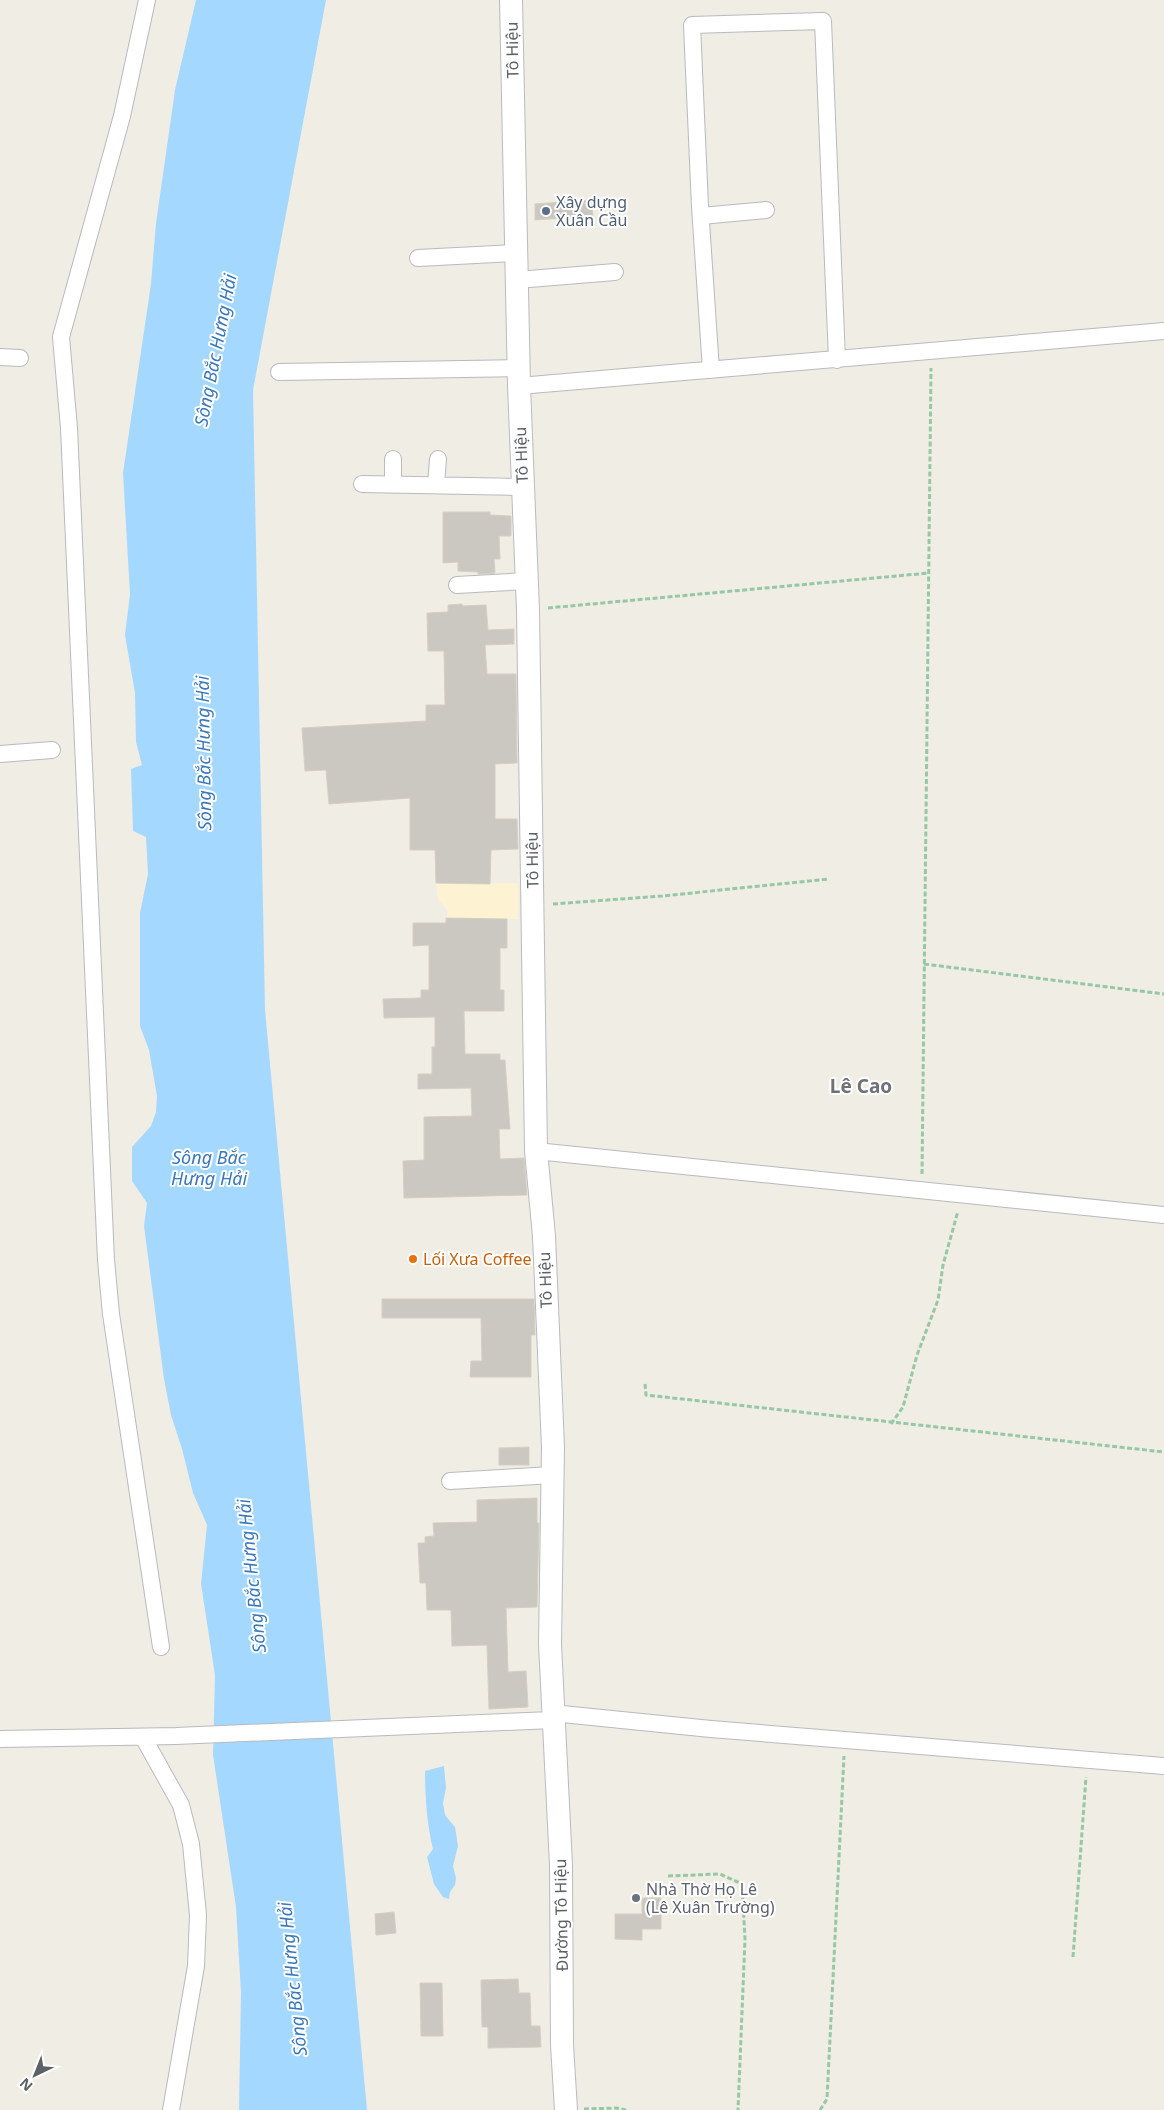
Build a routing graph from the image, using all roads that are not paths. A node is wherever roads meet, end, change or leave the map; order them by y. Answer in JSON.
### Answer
{"nodes":[{"id":1,"x":147,"y":0,"type":"edge"},
{"id":2,"x":511,"y":0,"type":"edge"},
{"id":3,"x":766,"y":210,"type":"dead end"},
{"id":4,"x":701,"y":216,"type":"junction"},
{"id":5,"x":516,"y":253,"type":"junction"},
{"id":6,"x":418,"y":258,"type":"dead end"},
{"id":7,"x":616,"y":272,"type":"dead end"},
{"id":8,"x":516,"y":280,"type":"junction"},
{"id":9,"x":1164,"y":331,"type":"edge"},
{"id":10,"x":0,"y":357,"type":"edge"},
{"id":11,"x":20,"y":358,"type":"dead end"},
{"id":12,"x":836,"y":360,"type":"junction"},
{"id":13,"x":711,"y":370,"type":"junction"},
{"id":14,"x":279,"y":372,"type":"dead end"},
{"id":15,"x":518,"y":377,"type":"junction"},
{"id":16,"x":393,"y":458,"type":"dead end"},
{"id":17,"x":438,"y":458,"type":"dead end"},
{"id":18,"x":362,"y":484,"type":"dead end"},
{"id":19,"x":393,"y":484,"type":"junction"},
{"id":20,"x":436,"y":485,"type":"junction"},
{"id":21,"x":523,"y":487,"type":"junction"},
{"id":22,"x":526,"y":581,"type":"junction"},
{"id":23,"x":457,"y":584,"type":"dead end"},
{"id":24,"x":52,"y":750,"type":"dead end"},
{"id":25,"x":0,"y":754,"type":"edge"},
{"id":26,"x":536,"y":1151,"type":"junction"},
{"id":27,"x":1164,"y":1215,"type":"edge"},
{"id":28,"x":553,"y":1475,"type":"junction"},
{"id":29,"x":450,"y":1481,"type":"dead end"},
{"id":30,"x":161,"y":1647,"type":"dead end"},
{"id":31,"x":552,"y":1717,"type":"junction"},
{"id":32,"x":144,"y":1737,"type":"junction"},
{"id":33,"x":0,"y":1739,"type":"edge"},
{"id":34,"x":1164,"y":1766,"type":"edge"},
{"id":35,"x":171,"y":2110,"type":"edge"},
{"id":36,"x":566,"y":2110,"type":"edge"}],
"edges":[{"from":1,"to":30,"type":"street"},
{"from":2,"to":5,"type":"main road","name":"Tô Hiệu"},
{"from":3,"to":4,"type":"street"},
{"from":4,"to":12,"type":"street"},
{"from":4,"to":13,"type":"street"},
{"from":5,"to":6,"type":"street"},
{"from":5,"to":8,"type":"main road","name":"Tô Hiệu"},
{"from":7,"to":8,"type":"street"},
{"from":8,"to":15,"type":"main road","name":"Tô Hiệu"},
{"from":9,"to":12,"type":"street"},
{"from":10,"to":11,"type":"street"},
{"from":12,"to":13,"type":"street"},
{"from":13,"to":15,"type":"street"},
{"from":14,"to":15,"type":"street"},
{"from":15,"to":21,"type":"main road","name":"Tô Hiệu"},
{"from":16,"to":19,"type":"street"},
{"from":17,"to":20,"type":"street"},
{"from":18,"to":19,"type":"street"},
{"from":19,"to":20,"type":"street"},
{"from":20,"to":21,"type":"street"},
{"from":21,"to":22,"type":"main road","name":"Tô Hiệu"},
{"from":22,"to":23,"type":"street"},
{"from":22,"to":26,"type":"main road","name":"Tô Hiệu"},
{"from":24,"to":25,"type":"street"},
{"from":26,"to":27,"type":"street"},
{"from":26,"to":28,"type":"main road","name":"Tô Hiệu"},
{"from":28,"to":29,"type":"street"},
{"from":28,"to":31,"type":"main road","name":"Tô Hiệu"},
{"from":31,"to":32,"type":"street"},
{"from":31,"to":34,"type":"street"},
{"from":31,"to":36,"type":"main road","name":"Đường Tô Hiệu"},
{"from":32,"to":33,"type":"street"},
{"from":32,"to":35,"type":"street"}]}
